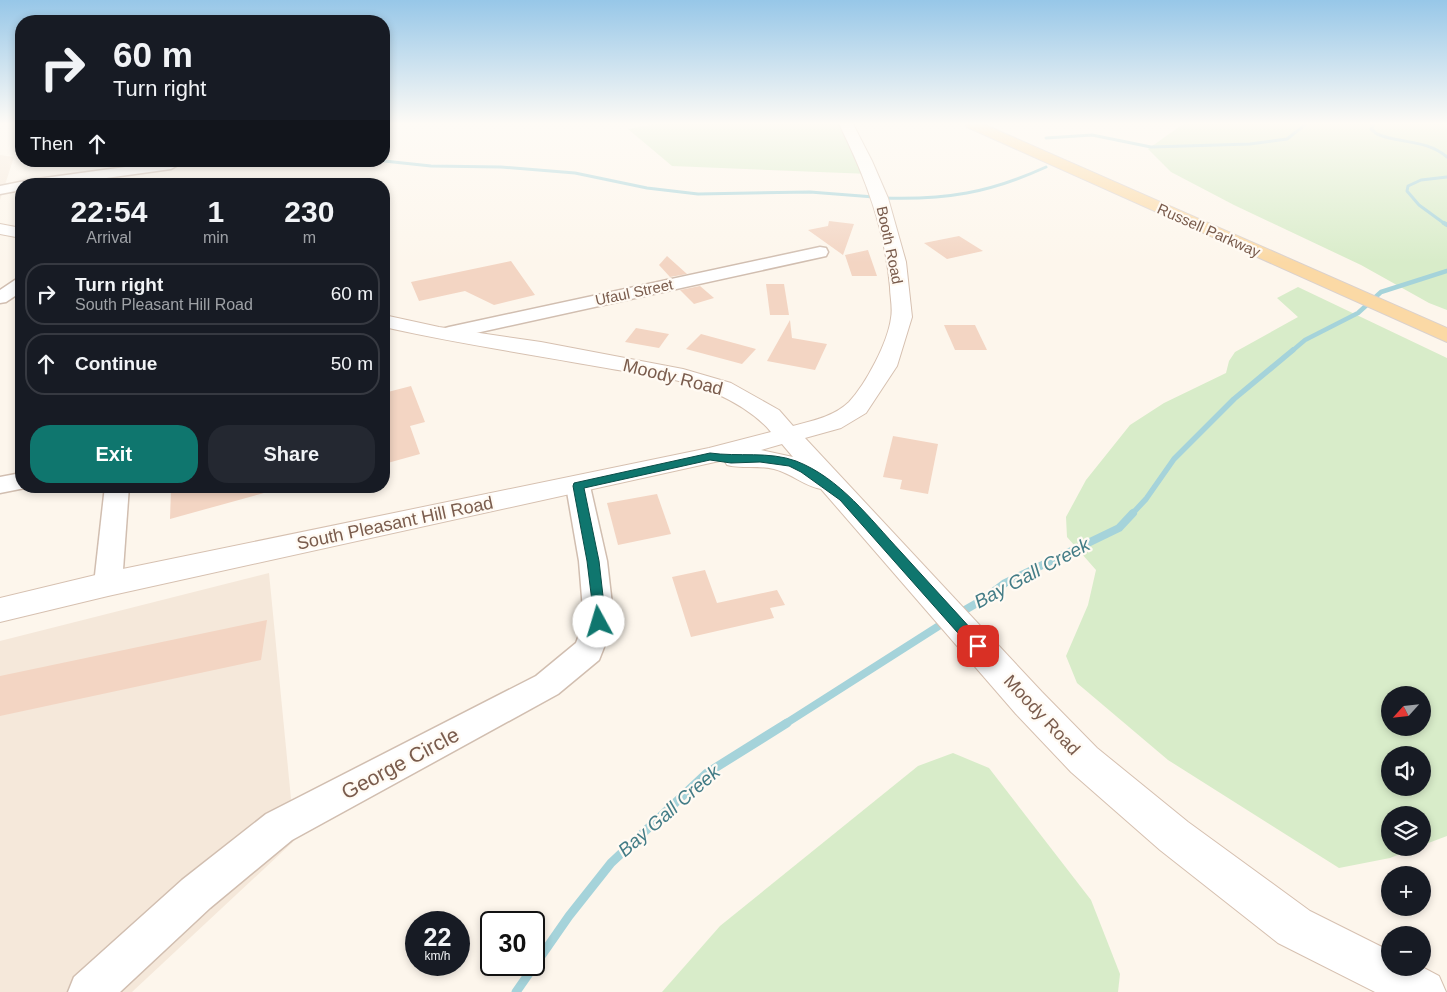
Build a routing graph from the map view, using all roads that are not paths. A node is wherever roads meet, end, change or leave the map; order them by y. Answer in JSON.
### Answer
{"nodes":[{"id":1,"x":132,"y":170,"type":"edge"},
{"id":2,"x":869,"y":170,"type":"edge"},
{"id":3,"x":1075,"y":170,"type":"edge"},
{"id":4,"x":75,"y":178,"type":"edge"},
{"id":5,"x":15,"y":187,"type":"edge"},
{"id":6,"x":0,"y":190,"type":"edge"},
{"id":7,"x":0,"y":230,"type":"edge"},
{"id":8,"x":15,"y":233,"type":"edge"},
{"id":9,"x":820,"y":252,"type":"dead end"},
{"id":10,"x":15,"y":288,"type":"edge"},
{"id":11,"x":0,"y":298,"type":"edge"},
{"id":12,"x":390,"y":322,"type":"edge"},
{"id":13,"x":449,"y":333,"type":"junction"},
{"id":14,"x":1447,"y":336,"type":"edge"},
{"id":15,"x":790,"y":436,"type":"junction"},
{"id":16,"x":710,"y":456,"type":"junction"},
{"id":17,"x":15,"y":482,"type":"edge"},
{"id":18,"x":0,"y":485,"type":"edge"},
{"id":19,"x":578,"y":486,"type":"junction"},
{"id":20,"x":116,"y":493,"type":"edge"},
{"id":21,"x":844,"y":497,"type":"junction"},
{"id":22,"x":108,"y":584,"type":"junction"},
{"id":23,"x":0,"y":610,"type":"edge"},
{"id":24,"x":89,"y":992,"type":"edge"},
{"id":25,"x":1423,"y":992,"type":"edge"}],
"edges":[{"from":1,"to":4,"type":"street"},
{"from":2,"to":15,"type":"street","name":"Booth Road"},
{"from":3,"to":14,"type":"main road","name":"Russell Parkway"},
{"from":5,"to":6,"type":"street"},
{"from":7,"to":8,"type":"street"},
{"from":9,"to":13,"type":"street","name":"Ufaul Street"},
{"from":10,"to":11,"type":"street"},
{"from":12,"to":13,"type":"street","name":"Moody Road"},
{"from":13,"to":15,"type":"street","name":"Moody Road"},
{"from":15,"to":16,"type":"street","name":"South Pleasant Hill Road"},
{"from":15,"to":21,"type":"street","name":"Moody Road"},
{"from":16,"to":19,"type":"street","name":"South Pleasant Hill Road"},
{"from":16,"to":21,"type":"street"},
{"from":17,"to":18,"type":"street"},
{"from":19,"to":22,"type":"street","name":"South Pleasant Hill Road"},
{"from":19,"to":24,"type":"street","name":"George Circle"},
{"from":20,"to":22,"type":"street"},
{"from":21,"to":25,"type":"street","name":"Moody Road"},
{"from":22,"to":23,"type":"street","name":"South Pleasant Hill Road"}]}
